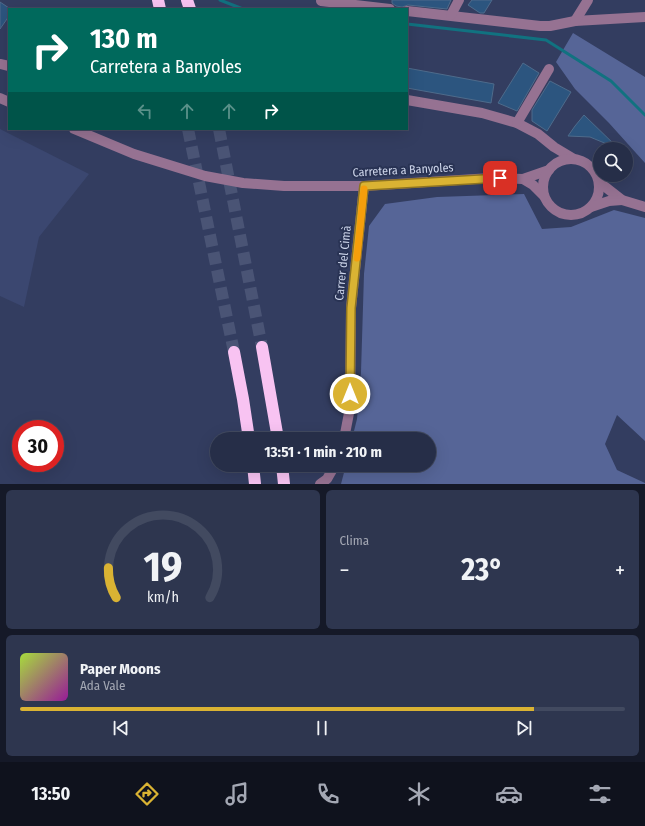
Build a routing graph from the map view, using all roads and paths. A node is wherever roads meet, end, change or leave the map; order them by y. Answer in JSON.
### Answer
{"nodes":[{"id":1,"x":459,"y":0,"type":"edge"},
{"id":2,"x":588,"y":0,"type":"edge"},
{"id":3,"x":339,"y":1,"type":"edge"},
{"id":4,"x":320,"y":3,"type":"edge"},
{"id":5,"x":384,"y":8,"type":"edge"},
{"id":6,"x":408,"y":11,"type":"edge"},
{"id":7,"x":451,"y":15,"type":"junction"},
{"id":8,"x":645,"y":17,"type":"edge"},
{"id":9,"x":575,"y":21,"type":"junction"},
{"id":10,"x":549,"y":69,"type":"dead end"},
{"id":11,"x":408,"y":100,"type":"edge"},
{"id":12,"x":517,"y":123,"type":"junction"},
{"id":13,"x":76,"y":130,"type":"edge"},
{"id":14,"x":554,"y":147,"type":"junction"},
{"id":15,"x":574,"y":159,"type":"junction"},
{"id":16,"x":552,"y":167,"type":"junction"},
{"id":17,"x":593,"y":171,"type":"edge"},
{"id":18,"x":523,"y":178,"type":"junction"},
{"id":19,"x":599,"y":182,"type":"joint"},
{"id":20,"x":364,"y":186,"type":"junction"},
{"id":21,"x":544,"y":196,"type":"junction"},
{"id":22,"x":622,"y":200,"type":"junction"},
{"id":23,"x":591,"y":207,"type":"junction"},
{"id":24,"x":645,"y":207,"type":"edge"},
{"id":25,"x":262,"y":348,"type":"tunnel mouth"},
{"id":26,"x":234,"y":352,"type":"tunnel mouth"},
{"id":27,"x":248,"y":432,"type":"edge"},
{"id":28,"x":277,"y":432,"type":"edge"},
{"id":29,"x":345,"y":432,"type":"edge"},
{"id":30,"x":253,"y":472,"type":"edge"},
{"id":31,"x":283,"y":472,"type":"edge"},
{"id":32,"x":330,"y":472,"type":"edge"},
{"id":33,"x":254,"y":484,"type":"edge"},
{"id":34,"x":284,"y":484,"type":"edge"},
{"id":35,"x":320,"y":484,"type":"edge"}],
"edges":[{"from":1,"to":7,"type":"street"},
{"from":2,"to":9,"type":"street"},
{"from":3,"to":4,"type":"street"},
{"from":3,"to":5,"type":"street"},
{"from":6,"to":7,"type":"street"},
{"from":7,"to":9,"type":"street"},
{"from":8,"to":9,"type":"street"},
{"from":10,"to":12,"type":"street"},
{"from":11,"to":12,"type":"street"},
{"from":12,"to":14,"type":"street"},
{"from":13,"to":20,"type":"street","name":"Carretera a Banyoles"},
{"from":14,"to":15,"type":"street"},
{"from":14,"to":16,"type":"street"},
{"from":15,"to":16,"type":"street"},
{"from":15,"to":17,"type":"street"},
{"from":16,"to":18,"type":"street","name":"Carretera a Banyoles"},
{"from":16,"to":21,"type":"street"},
{"from":18,"to":20,"type":"street","name":"Carretera a Banyoles"},
{"from":18,"to":21,"type":"street"},
{"from":19,"to":22,"type":"street"},
{"from":19,"to":23,"type":"street"},
{"from":20,"to":29,"type":"street","name":"Carrer del Cimà"},
{"from":21,"to":23,"type":"street"},
{"from":22,"to":23,"type":"street"},
{"from":22,"to":24,"type":"street"},
{"from":25,"to":28,"type":"highway"},
{"from":26,"to":27,"type":"highway"},
{"from":30,"to":33,"type":"highway"},
{"from":31,"to":34,"type":"highway"},
{"from":32,"to":35,"type":"street"}]}
